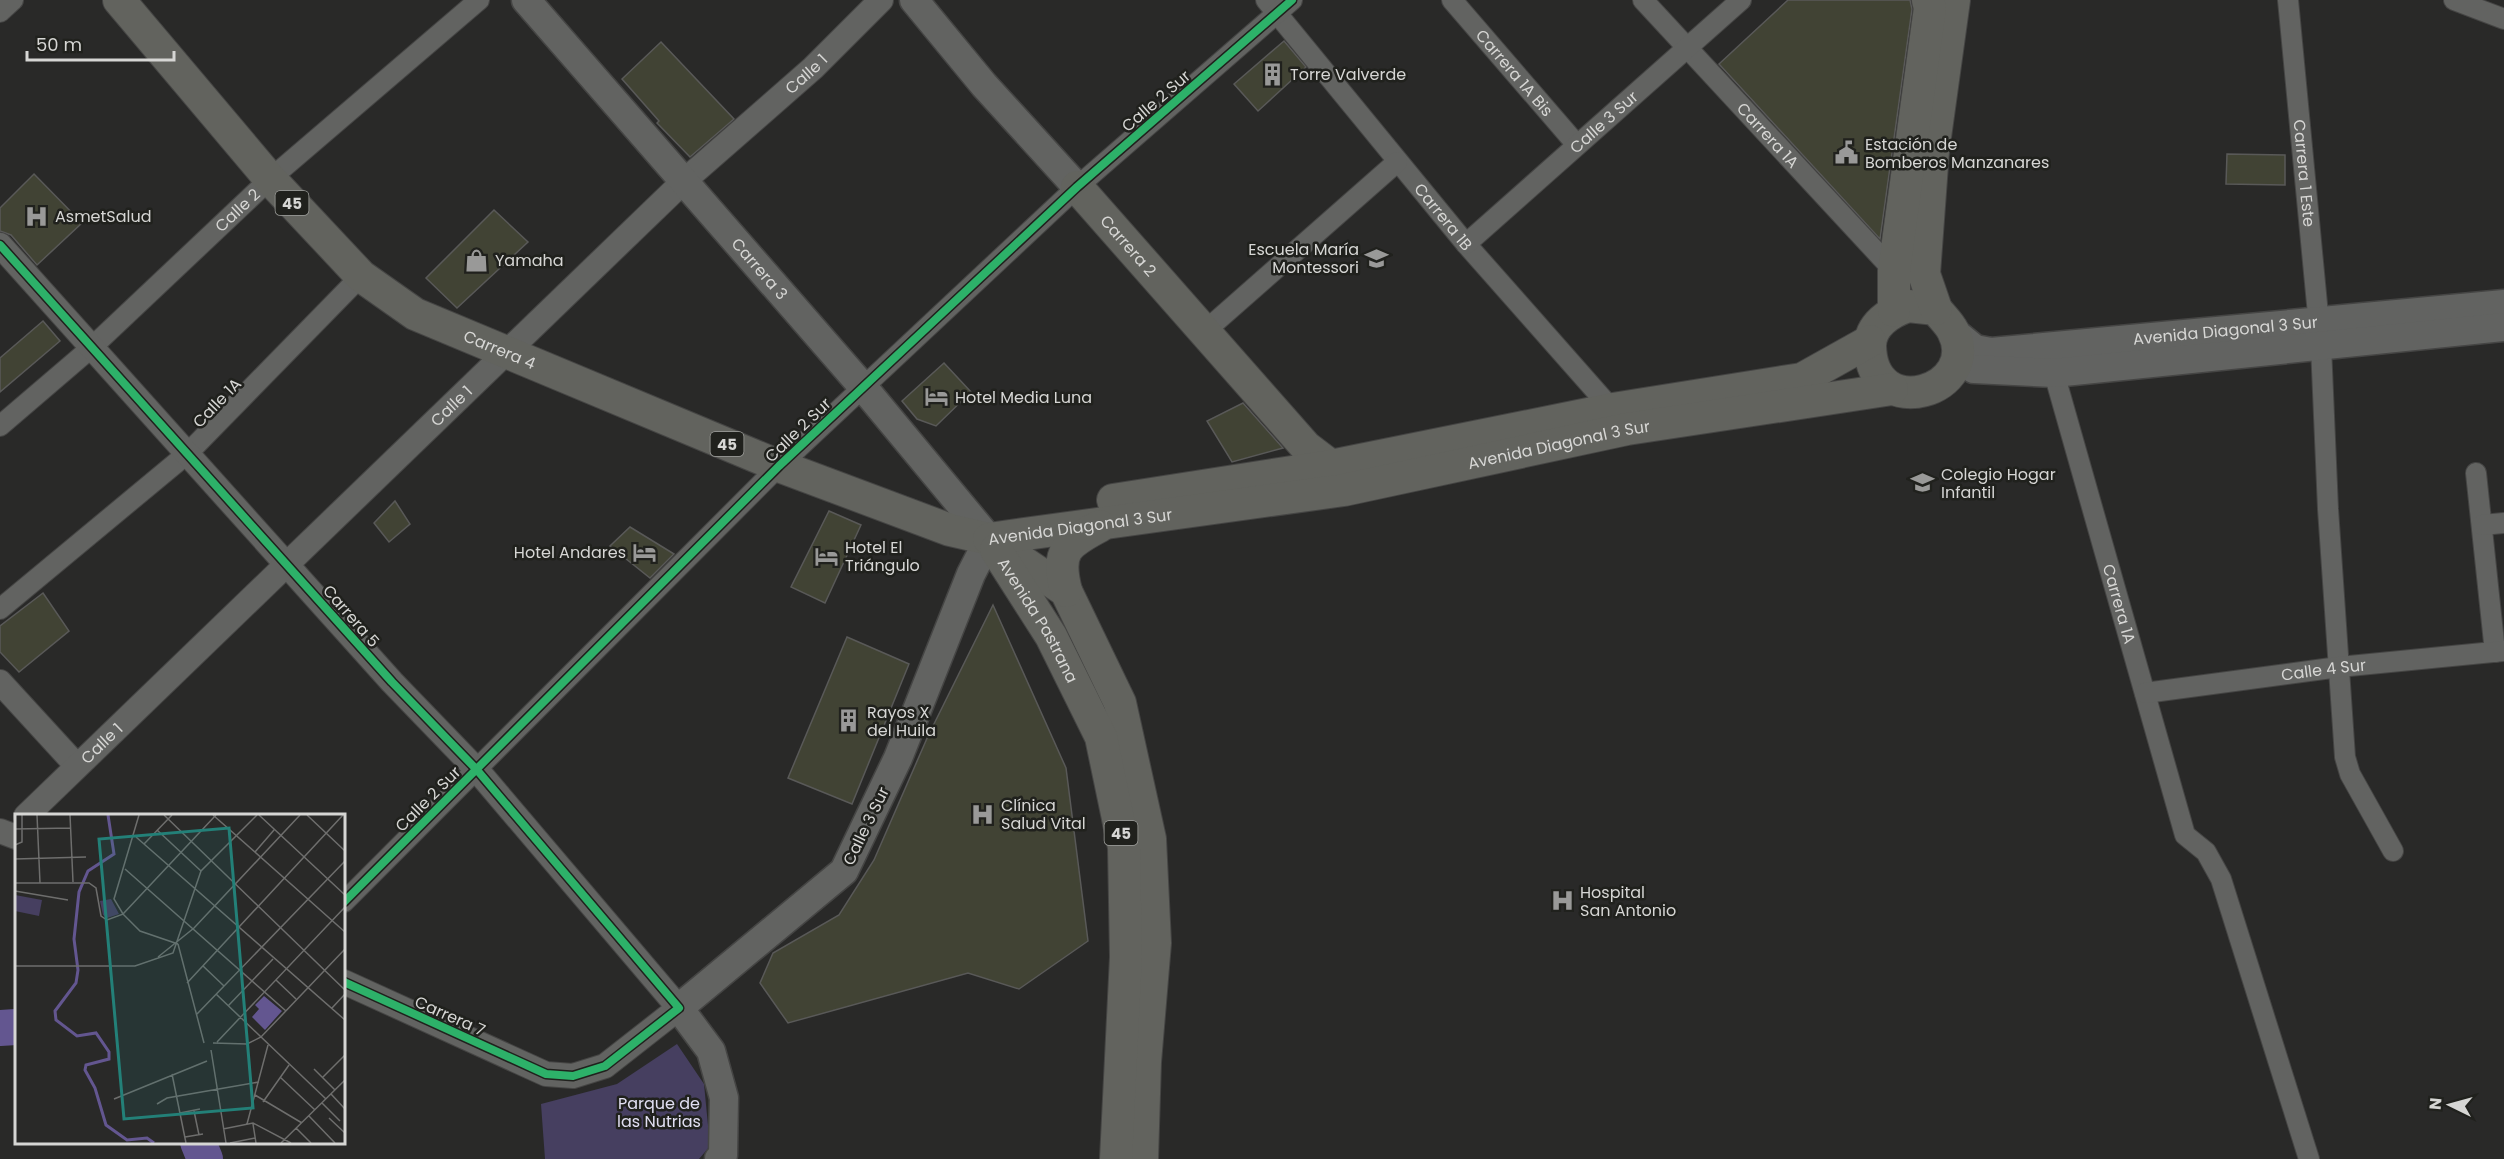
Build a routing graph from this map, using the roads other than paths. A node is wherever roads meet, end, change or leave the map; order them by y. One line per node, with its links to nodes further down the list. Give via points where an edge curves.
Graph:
1 (13, 0): 16 (street)
2 (119, 0): 21 (main road, Carrera 4 / 45)
3 (479, 0): 21 (street, Calle 2)
4 (526, 0): 22 (main road, Carrera 3)
5 (881, 0): 22 (street, Calle 1, via 813,68)
6 (914, 0): 23 (main road, Carrera 2)
7 (1292, 0): 15 (street, Calle 2 Sur)
8 (1452, 0): 19 (street, Carrera 1A Bis)
9 (1643, 0): 18 (street, Carrera 1A)
10 (1741, 0): 18 (street, Calle 3 Sur)
11 (1928, 0): 26 (main road)
12 (1954, 0): 30 (main road, via 1933,151 1924,274)
13 (2288, 0): 33 (street, Carrera 1 Este)
14 (2454, 0): 17 (street)
15 (1272, 7): 20 (street, Carrera 1B); 23 (street, Calle 2 Sur)
16 (0, 12)
17 (2504, 19)
18 (1686, 48): 19 (street, Calle 3 Sur); 26 (street, Carrera 1A)
19 (1577, 145): 24 (street, Calle 3 Sur)
20 (1397, 162): 24 (street, Carrera 1B); 32 (street)
21 (270, 179): 27 (main road, Carrera 4 / 45); 35 (street, Calle 2)
22 (684, 181): 36 (street, Calle 1); 39 (main road, Carrera 3)
23 (1077, 187): 32 (main road, Carrera 2); 39 (street, Calle 2 Sur)
24 (1466, 244): 41 (street, Carrera 1B)
25 (0, 245): 35 (street, Carrera 5)
26 (1894, 271): 29 (main road)
27 (361, 276): 36 (main road, Carrera 4 / 45, via 415,314); 43 (street, Calle 1A)
28 (2504, 304): 33 (main road, Avenida Diagonal 3 Sur)
29 (1894, 311): 30 (main road, via 1908,306); 34 (main road, via 1877,325)
30 (1945, 320): 33 (main road, Avenida Diagonal 3 Sur, via 1975,349 1991,352); 37 (main road, via 1957,349)
31 (2504, 327): 33 (main road, Avenida Diagonal 3 Sur)
32 (1204, 332): 46 (main road, Carrera 2)
33 (2319, 334): 38 (main road, Avenida Diagonal 3 Sur); 55 (street, Carrera 1 Este)
34 (1870, 341): 40 (main road, via 1871,360 1878,377); 41 (main road, Avenida Diagonal 3 Sur, via 1802,379)
35 (91, 348): 42 (street, Calle 2); 43 (street, Carrera 5)
36 (508, 351): 44 (main road, Carrera 4 / 45); 51 (street, Calle 1)
37 (1954, 368): 38 (main road, Avenida Diagonal 3 Sur); 40 (main road, via 1938,387 1916,394)
38 (2054, 373): 57 (street, Carrera 1A)
39 (862, 387): 44 (street, Calle 2 Sur); 50 (main road, Carrera 3)
40 (1892, 389): 41 (main road, Avenida Diagonal 3 Sur)
41 (1620, 419): 46 (main road, Avenida Diagonal 3 Sur)
42 (0, 426)
43 (188, 453): 51 (street, Carrera 5); 53 (street, Calle 1A)
44 (779, 466): 50 (main road, Carrera 4 / 45, via 950,530); 59 (street, Calle 2 Sur)
45 (2476, 473): 49 (street)
46 (1337, 478): 47 (main road, Avenida Diagonal 3 Sur); 50 (main road, Avenida Diagonal 3 Sur, via 1011,518 999,524)
47 (1108, 522): 50 (main road, Avenida Diagonal 3 Sur / 45); 52 (main road, via 1073,540 1063,552)
48 (2504, 523): 49 (street)
49 (2482, 525): 54 (street)
50 (989, 539): 52 (main road, Avenida Pastrana); 64 (main road, Calle 3 Sur, via 971,574 898,758 844,871); 67 (main road, Avenida Pastrana / 45, via 1051,636 1101,737 1124,848 1126,957)
51 (287, 564): 58 (street, Calle 1); 59 (street, Carrera 5)
52 (1066, 591): 68 (main road, Avenida Pastrana, via 1120,703 1150,839 1155,943)
53 (0, 609)
54 (2499, 652): 55 (street, Calle 4 Sur)
55 (2339, 667): 57 (street, Calle 4 Sur); 61 (street, Carrera 1 Este, via 2345,757 2350,774)
56 (0, 682): 58 (street)
57 (2145, 693): 69 (street, Carrera 1A, via 2185,835 2206,852 2221,879)
58 (77, 766): 60 (street, Calle 1)
59 (477, 770): 62 (street, Calle 2 Sur); 64 (street, Carrera 5)
60 (28, 814)
61 (2392, 851)
62 (345, 901)
63 (345, 982): 65 (street, Carrera 7)
64 (679, 1008): 65 (street, Calle 3 Sur, via 604,1066 573,1076); 66 (main road, via 711,1052 724,1098 723,1155)
65 (546, 1074)
66 (719, 1159)
67 (1116, 1159)
68 (1142, 1159)
69 (2309, 1159)

